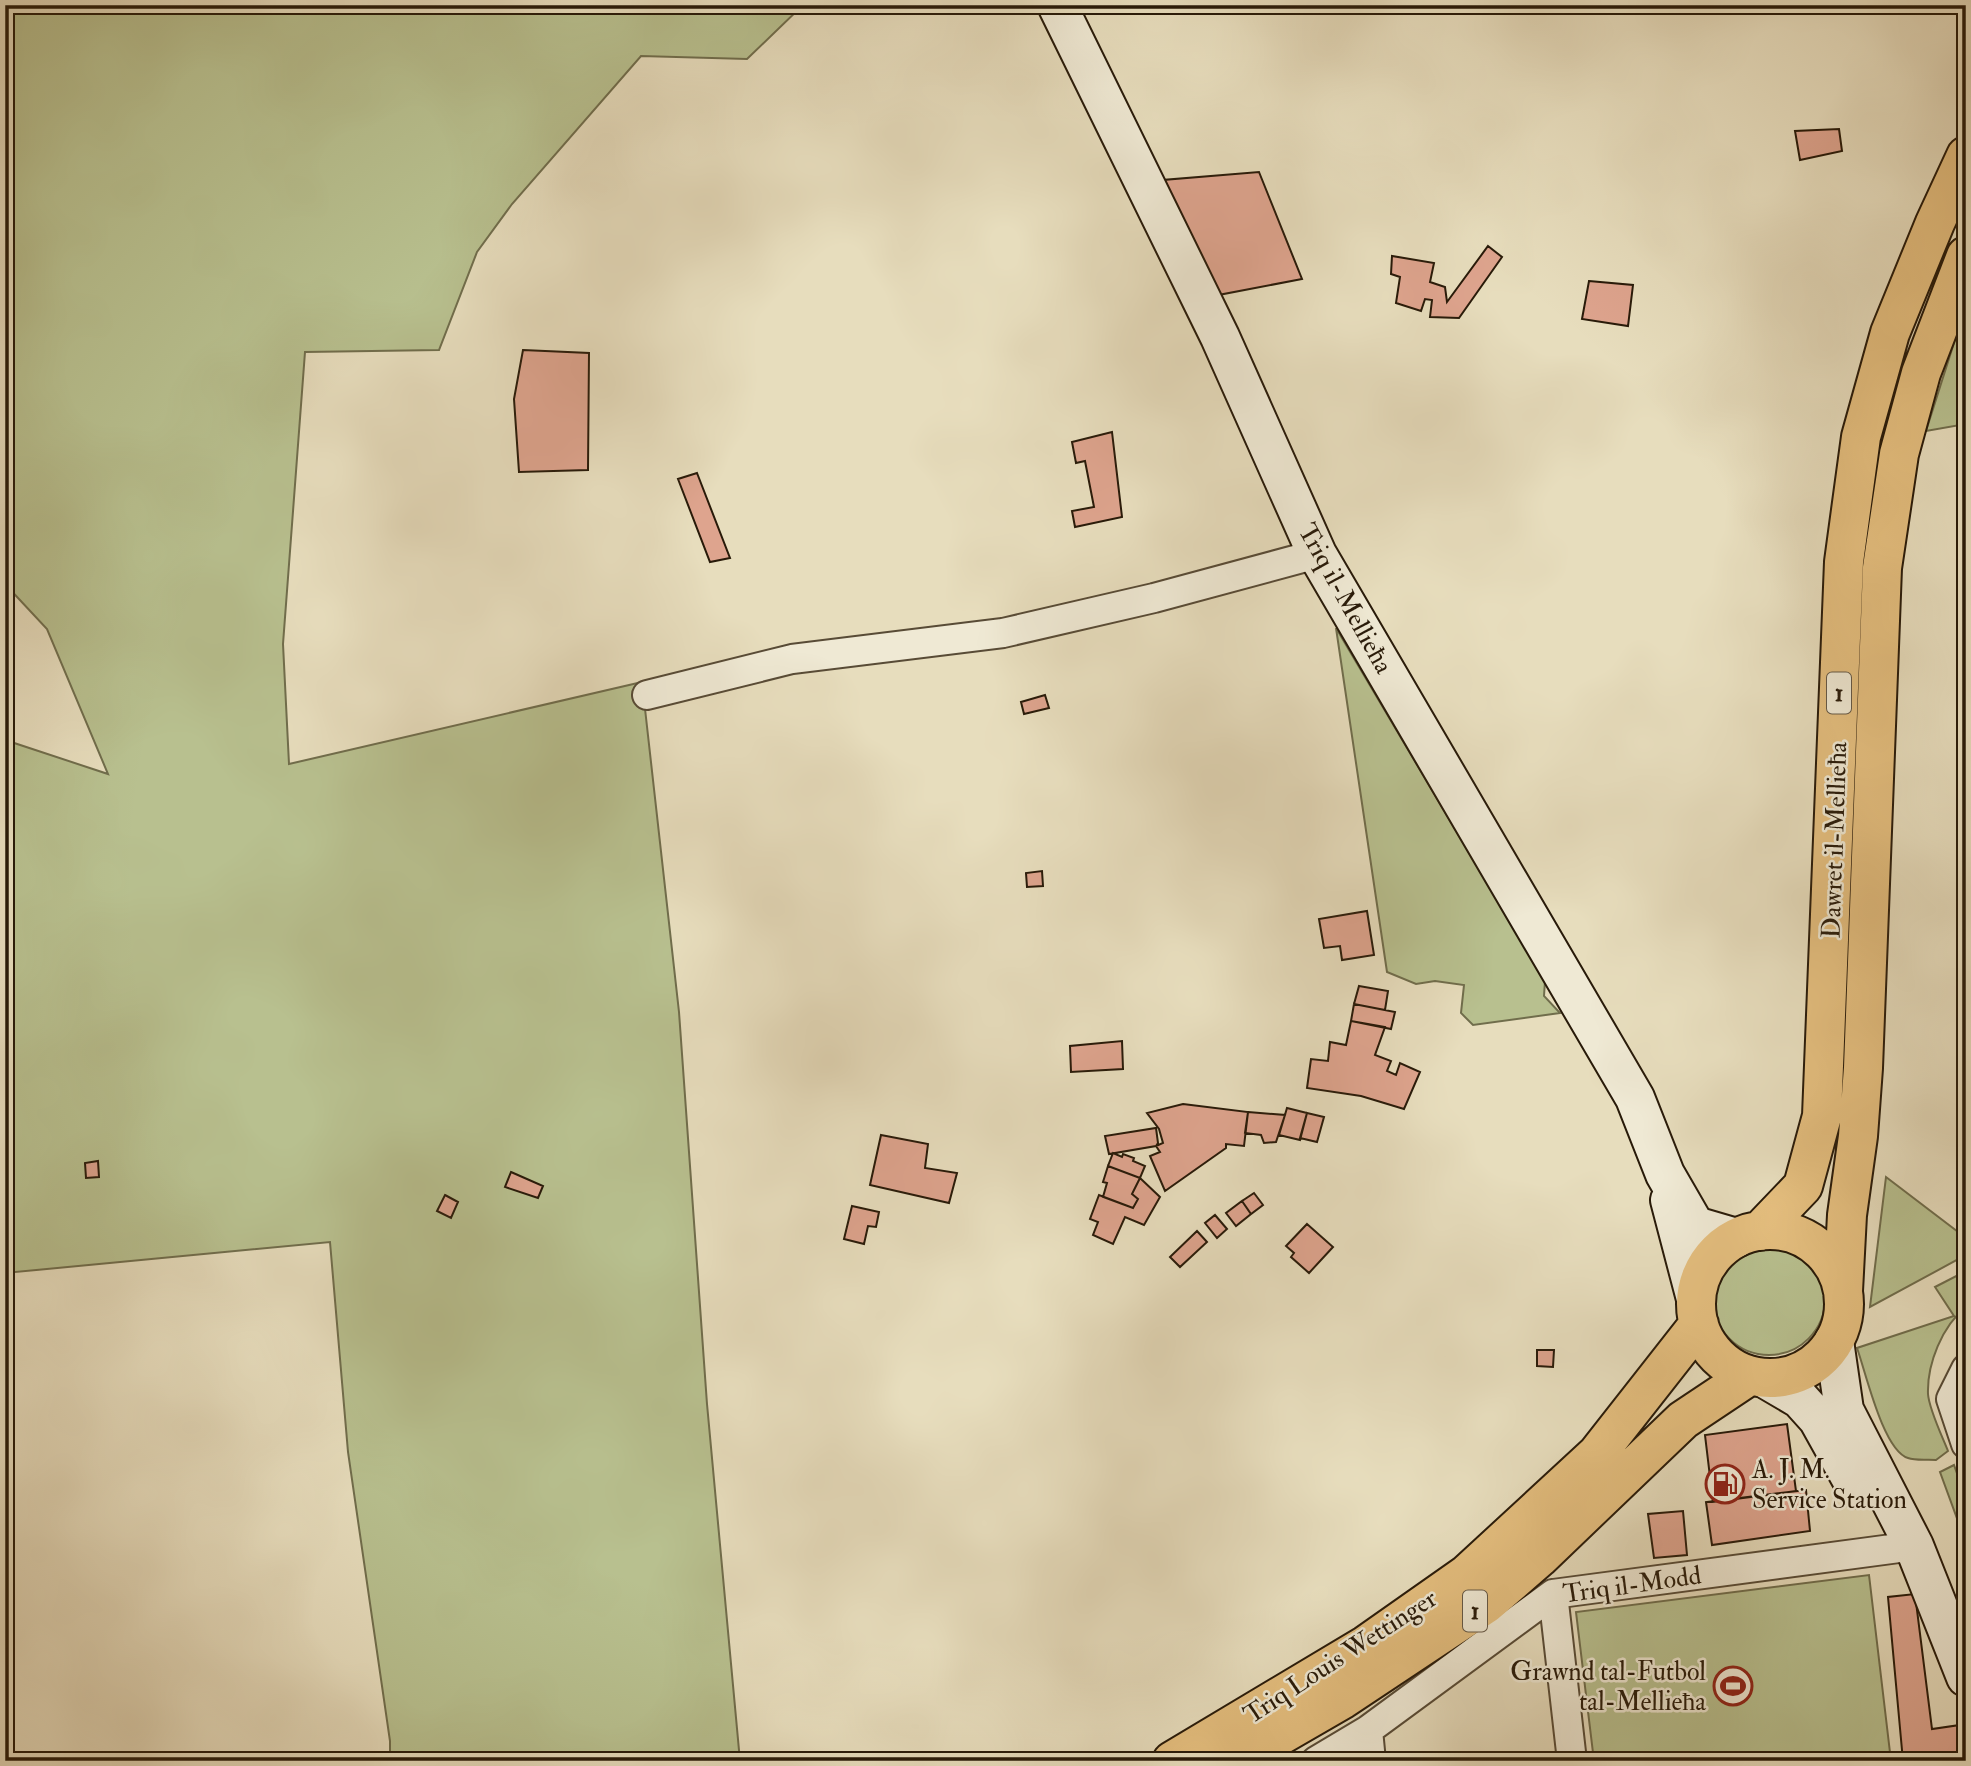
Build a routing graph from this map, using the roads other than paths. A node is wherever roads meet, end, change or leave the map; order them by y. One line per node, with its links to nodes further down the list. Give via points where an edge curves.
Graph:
1 (1057, 5): 4 (main road, Triq il-Mellieħa, via 1220,337)
2 (1966, 156): 7 (highway, Dawret il-Mellieħa / 1, via 1889,333 1861,437 1844,562 1822,1116 1803,1186)
3 (1966, 256): 8 (highway, Dawret il-Mellieħa / 1, via 1921,373 1899,454 1882,568 1863,1068)
4 (1317, 554): 5 (street, via 1003,633 792,659); 6 (main road, Triq il-Mellieħa, via 1635,1098)
5 (647, 695)
6 (1665, 1174): 7 (main road, Triq il-Mellieħa, via 1695,1226); 9 (main road, Triq il-Mellieħa)
7 (1748, 1234): 8 (highway, via 1791,1232 1815,1244 1832,1264); 9 (highway, via 1719,1250 1702,1274)
8 (1843, 1291): 10 (highway, via 1841,1327)
9 (1697, 1312): 12 (highway, via 1710,1349 1724,1363); 18 (highway, Triq Louis Wettinger / 1, via 1597,1454 1466,1574 1366,1645)
10 (1834, 1340): 12 (highway, via 1814,1364 1791,1376); 14 (main road, via 1844,1410)
11 (1966, 1369): 13 (street, via 1951,1399)
12 (1757, 1377): 14 (main road, via 1800,1399 1818,1419 1872,1516); 19 (highway, Triq Louis Wettinger / 1, via 1683,1420 1486,1604 1343,1699)
13 (1966, 1444)
14 (1914, 1546): 15 (street, Triq il-Modd); 16 (main road)
15 (1553, 1594): 17 (street, Triq il-Modd); 22 (street)
16 (1966, 1677)
17 (1368, 1730): 20 (street, Triq il-Modd); 21 (street)
18 (1172, 1761)
19 (1236, 1761)
20 (1316, 1761)
21 (1371, 1761)
22 (1572, 1761)

